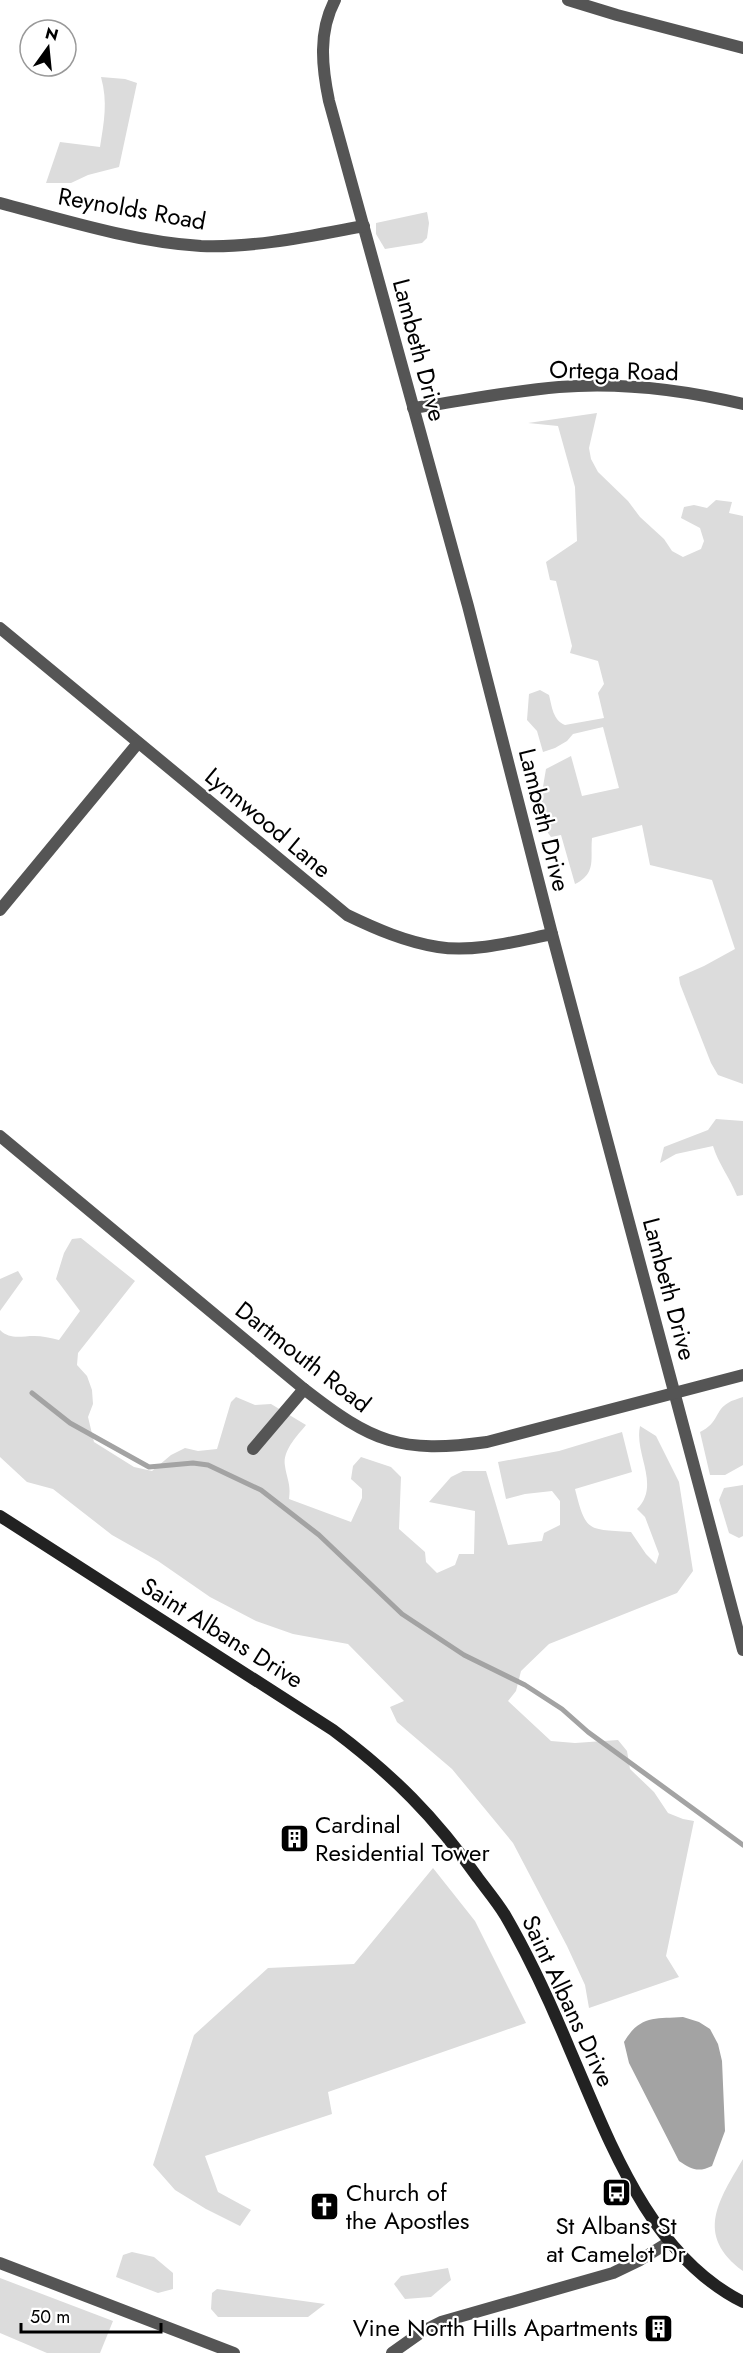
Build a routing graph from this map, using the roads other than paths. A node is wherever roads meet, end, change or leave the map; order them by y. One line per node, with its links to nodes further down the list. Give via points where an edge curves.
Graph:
1 (335, 0): 5 (street, Lambeth Drive, via 327,15 323,68)
2 (568, 0): 3 (street)
3 (743, 48)
4 (0, 203): 5 (street, Reynolds Road, via 114,232 202,246 274,242)
5 (364, 226): 7 (street, Lambeth Drive)
6 (743, 404): 7 (street, Ortega Road, via 669,390 600,386 560,387)
7 (413, 408): 11 (street, Lambeth Drive)
8 (0, 628): 9 (street, Lynnwood Lane)
9 (138, 743): 10 (street); 11 (street, Lynnwood Lane, via 338,908 377,930 440,947 489,946)
10 (0, 910)
11 (552, 934): 15 (street, Lambeth Drive)
12 (0, 1136): 14 (street, Dartmouth Road)
13 (743, 1375): 15 (street, Dartmouth Road)
14 (304, 1389): 15 (street, Dartmouth Road, via 354,1426 377,1437 404,1445 434,1447 487,1442); 16 (street)
15 (675, 1392): 18 (street, Lambeth Drive)
16 (253, 1449)
17 (0, 1516): 19 (street, Saint Albans Drive, via 333,1730 422,1806 455,1844 504,1914 545,1991 607,2137 648,2214)
18 (743, 1650)
19 (669, 2242): 21 (street, Saint Albans Drive, via 706,2278); 23 (street, via 613,2273 441,2322)
20 (0, 2263): 22 (street)
21 (743, 2302)
22 (234, 2353)
23 (392, 2353)

